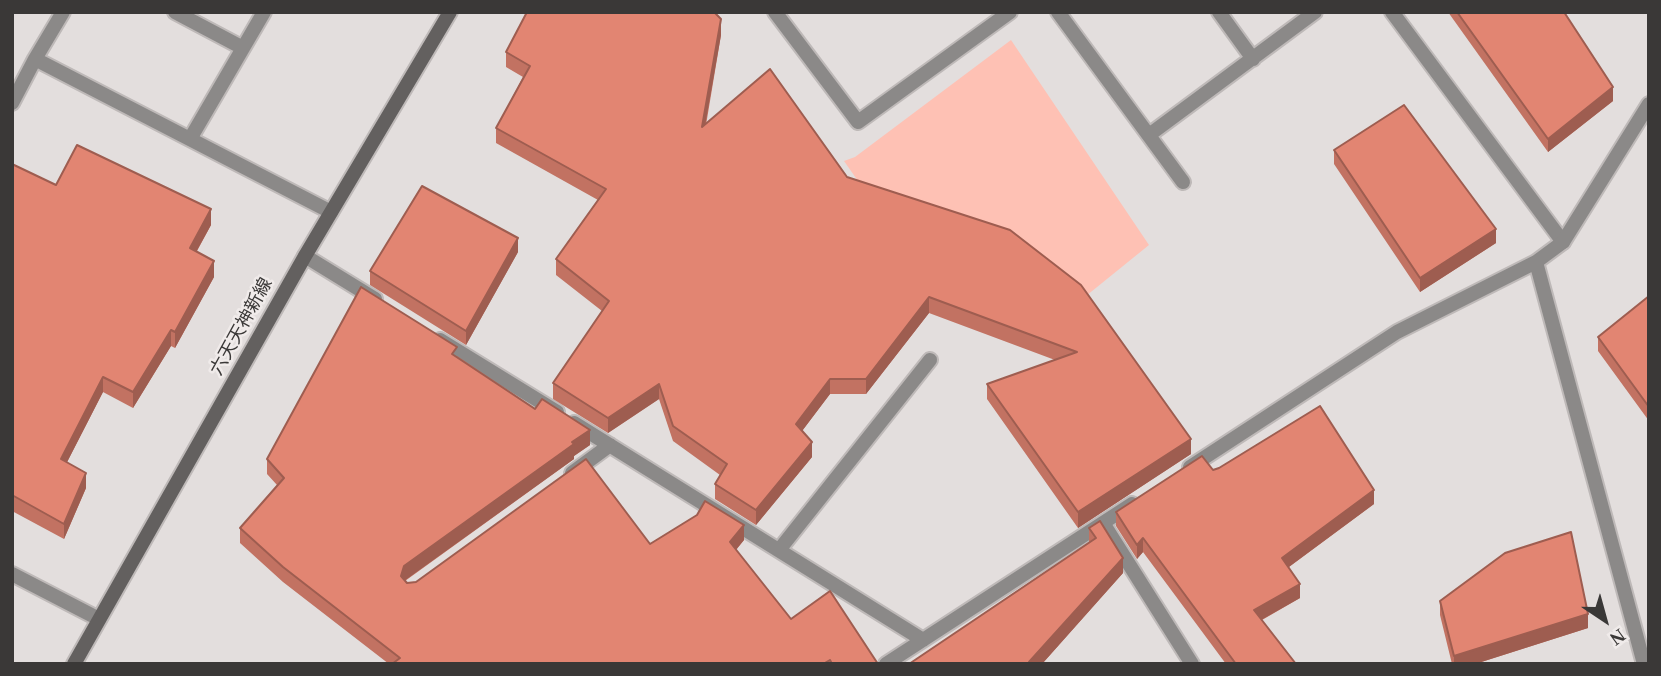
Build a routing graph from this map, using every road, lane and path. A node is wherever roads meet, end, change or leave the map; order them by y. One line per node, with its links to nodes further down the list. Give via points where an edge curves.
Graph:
1 (62, 12): 12 (street)
2 (175, 12): 11 (street)
3 (264, 12): 11 (street)
4 (450, 12): 19 (main road, 六天天神新線)
5 (775, 12): 6 (street, via 858,122)
6 (1010, 12)
7 (1058, 12): 16 (street)
8 (1219, 12): 13 (street)
9 (1315, 12): 13 (street)
10 (1392, 12): 20 (street)
11 (243, 48): 17 (street)
12 (35, 59): 14 (street); 17 (street)
13 (1252, 59): 16 (street)
14 (12, 103)
15 (1649, 104): 20 (street)
16 (1149, 135): 18 (street)
17 (190, 139): 19 (street)
18 (1183, 182)
19 (331, 212): 21 (main road, 六天天神新線)
20 (1563, 242): 22 (street)
21 (305, 256): 23 (street); 33 (main road, 六天天神新線)
22 (1536, 262): 27 (street, via 1397,332); 38 (street)
23 (387, 307)
24 (422, 329): 26 (street)
25 (930, 360): 31 (street)
26 (610, 445): 28 (street); 31 (street)
27 (1183, 471)
28 (555, 485)
29 (1149, 493): 30 (street)
30 (1104, 523): 34 (street); 37 (street)
31 (779, 550): 34 (street)
32 (12, 574): 33 (street)
33 (99, 619): 35 (main road, 六天天神新線)
34 (923, 640): 36 (street)
35 (74, 664)
36 (886, 664)
37 (1192, 664)
38 (1644, 664)

